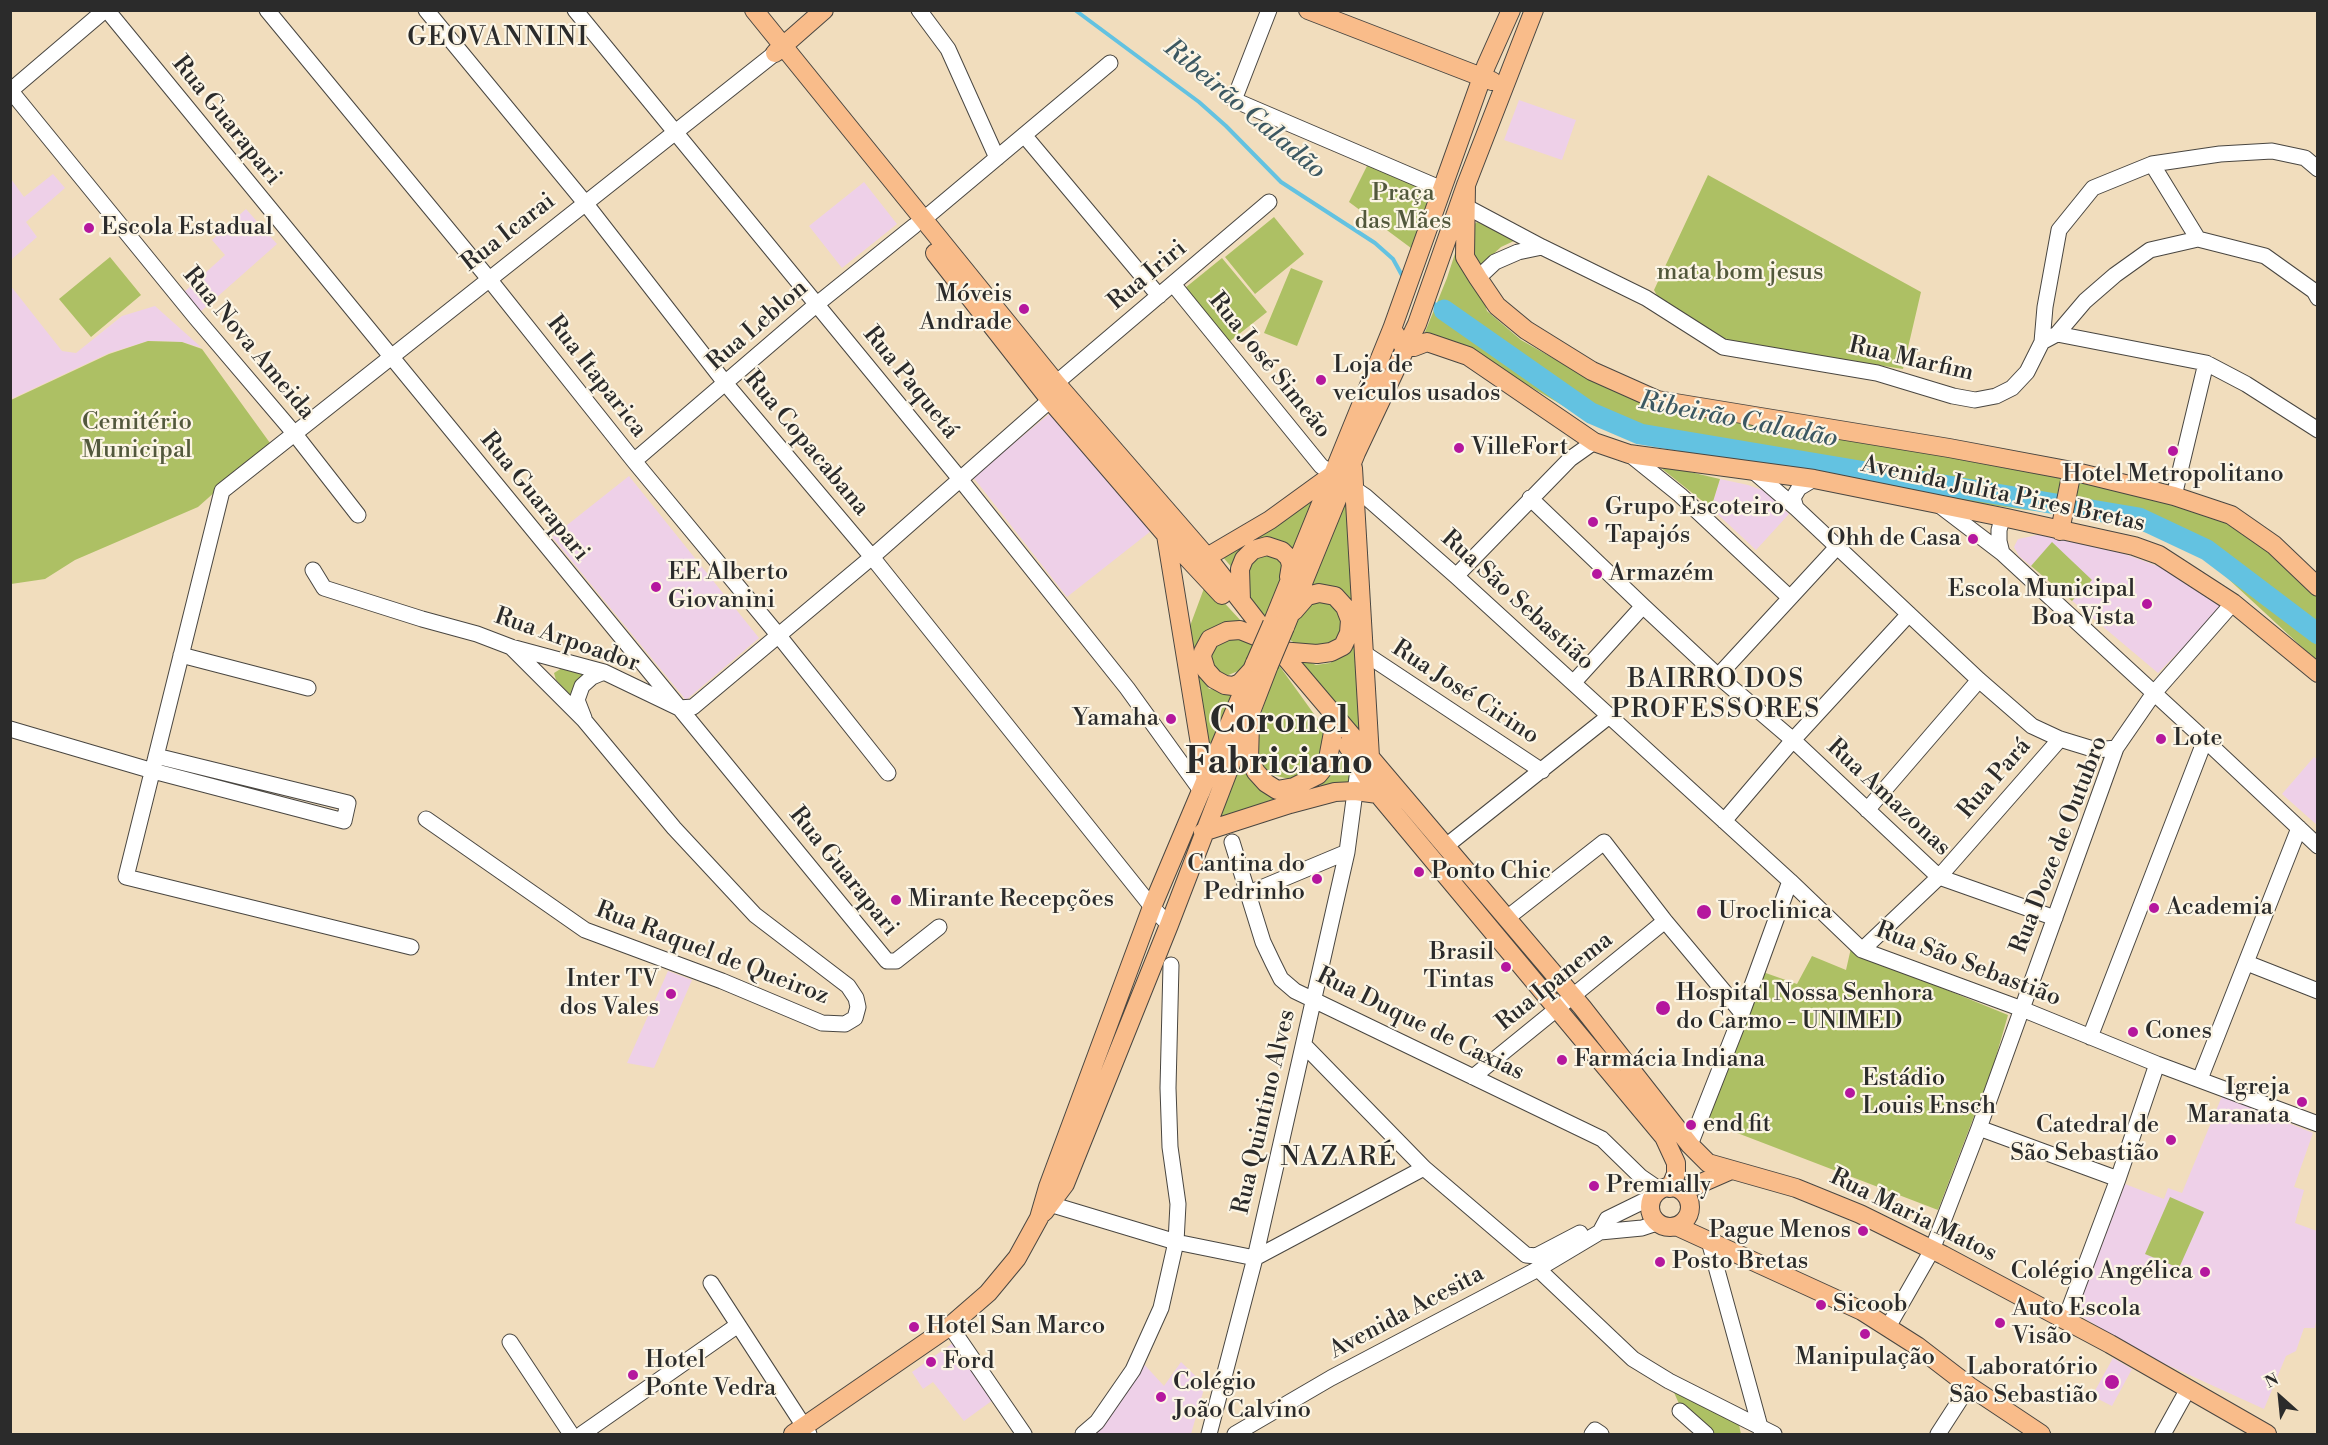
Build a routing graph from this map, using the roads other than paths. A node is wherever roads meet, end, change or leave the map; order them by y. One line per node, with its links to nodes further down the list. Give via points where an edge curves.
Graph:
1 (106, 10): 17 (street); 40 (street, Rua Guarapari)
2 (267, 10): 31 (street, Rua Itaparica)
3 (426, 10): 25 (street, Rua Copacabana)
4 (575, 10): 18 (street, Rua Paquetá)
5 (740, 10): 13 (main road)
6 (754, 10): 13 (main road)
7 (824, 10): 13 (main road, Rua Icarai)
8 (919, 10): 20 (street, via 948,49)
9 (1269, 10): 23 (street, via 1234,100)
10 (1308, 10): 15 (main road)
11 (1512, 10): 15 (main road)
12 (1534, 10): 16 (main road)
13 (778, 50): 18 (street, Rua Icarai); 27 (main road)
14 (1110, 63): 19 (street, Rua Leblon)
15 (1483, 77): 16 (main road); 23 (main road)
16 (1505, 86): 26 (main road, via 1466,185)
17 (11, 91): 45 (street, Rua Nova Ameida)
18 (674, 132): 25 (street, Rua Icarai); 35 (street, Rua Paquetá)
19 (1024, 135): 20 (street, Rua Leblon); 33 (street)
20 (997, 158): 27 (street, Rua Leblon)
21 (2152, 165): 22 (street, Rua Marfim, via 2220,154 2272,151 2305,158); 28 (street); 38 (street, Rua Marfim, via 2093,188 2060,230)
22 (2318, 169)
23 (1442, 189): 36 (main road)
24 (1269, 202): 32 (street, Rua Iriri)
25 (586, 204): 31 (street, Rua Icarai); 42 (street, Rua Copacabana)
26 (1460, 212): 29 (street, Rua Marfim); 30 (main road, Avenida Julita Pires Bretas, via 1465,257); 39 (main road)
27 (919, 223): 35 (street, Rua Leblon); 43 (main road)
28 (2198, 239): 34 (street, via 2265,256 2314,291); 37 (street, via 2150,250 2085,301)
29 (1542, 247): 30 (street, via 1495,262); 38 (street, Rua Marfim, via 1646,298 1724,346 1877,373 1953,396 1975,400 2012,388 2027,372)
30 (1478, 278): 50 (main road, Avenida Julita Pires Bretas, via 1497,306 1527,330 1592,371 1657,400)
31 (489, 279): 40 (street, Rua Icarai); 48 (street, Rua Itaparica)
32 (1173, 284): 33 (street, Rua Iriri); 53 (street, Rua José Simeão, via 1322,466)
33 (1159, 296): 43 (street, Rua Iriri)
34 (2318, 298)
35 (816, 304): 42 (street, Rua Leblon); 51 (street, Rua Paquetá)
36 (1396, 321): 39 (main road, via 1402,344); 53 (main road)
37 (2057, 334): 38 (street); 41 (street)
38 (2042, 342)
39 (1411, 346): 46 (main road, Avenida Julita Pires Bretas, via 1427,342 1468,356); 53 (main road)
40 (390, 357): 45 (street, Rua Icarai); 88 (street, Rua Guarapari)
41 (2206, 363): 44 (street); 54 (street)
42 (726, 384): 48 (street, Rua Leblon); 64 (street, Rua Copacabana)
43 (1056, 391): 51 (street); 61 (main road); 65 (main road)
44 (2318, 430)
45 (294, 433): 58 (street, Rua Nova Ameida); 79 (street, Rua Icarai, via 222,491)
46 (1594, 442): 47 (main road, Avenida Julita Pires Bretas); 55 (street, via 1570,459)
47 (1629, 454): 49 (main road, Avenida Julita Pires Bretas); 70 (street, via 1680,495)
48 (634, 461): 76 (street, Rua Itaparica)
49 (1752, 470): 52 (main road, Avenida Julita Pires Bretas); 57 (street)
50 (2072, 471): 54 (main road, Avenida Julita Pires Bretas); 60 (main road)
51 (960, 479): 64 (street); 102 (street, Rua Paquetá)
52 (1814, 479): 56 (main road, Avenida Julita Pires Bretas); 57 (street, via 1799,488 1793,498)
53 (1344, 481): 65 (main road); 67 (street, Rua São Sebastião); 68 (main road); 75 (main road); 78 (main road)
54 (2174, 496): 69 (main road, Avenida Julita Pires Bretas, via 2231,515 2274,545)
55 (1530, 498): 67 (street); 73 (street, Rua Amazonas)
56 (1938, 504): 59 (main road, Avenida Julita Pires Bretas); 63 (street)
57 (1796, 508): 62 (street)
58 (358, 515)
59 (2007, 518): 60 (main road, Avenida Julita Pires Bretas); 63 (street, via 1999,530)
60 (2062, 523): 72 (main road, Avenida Julita Pires Bretas, via 2159,555)
61 (1166, 535): 75 (main road); 102 (main road)
62 (1838, 547): 70 (street); 74 (street)
63 (2002, 554): 87 (street)
64 (872, 557): 76 (street); 117 (street, Rua Copacabana)
65 (1206, 557): 71 (main road)
66 (313, 570): 77 (street, Rua Arpoador, via 324,588)
67 (1456, 576): 85 (street, Rua São Sebastião)
68 (1287, 583): 71 (main road, via 1291,565 1282,551 1261,547 1253,550 1241,564); 75 (main road)
69 (2318, 587)
70 (1790, 597): 83 (street)
71 (1241, 601): 80 (main road)
72 (2233, 603): 82 (main road, Avenida Julita Pires Bretas); 87 (street, Rua Doze de Outubro)
73 (1643, 606): 83 (street, Rua Amazonas); 85 (street)
74 (1909, 614): 84 (street); 95 (street)
75 (1277, 626): 80 (main road, bridge); 80 (main road, via 1227,631 1210,639 1202,657 1214,679 1233,686); 80 (main road, via 1307,596 1319,593 1335,596 1350,620 1343,646 1331,652); 92 (main road)
76 (779, 636): 88 (street, via 693,707); 101 (street, Rua Itaparica)
77 (510, 647): 81 (street, Rua Arpoador); 91 (street, Rua Raquel de Queiroz)
78 (1364, 653): 98 (main road); 100 (street, Rua José Cirino)
79 (181, 655): 86 (street); 99 (street)
80 (1264, 662): 89 (main road); 98 (main road); 102 (main road)
81 (604, 672): 88 (street, Rua Arpoador); 91 (street, via 582,686 577,700)
82 (2318, 673)
83 (1718, 676): 95 (street, Rua Amazonas)
84 (1979, 680): 94 (street, via 2032,726); 105 (street)
85 (1574, 682): 90 (street, Rua São Sebastião)
86 (308, 688)
87 (2154, 693): 96 (street); 97 (street, Rua Doze de Outubro)
88 (679, 708): 122 (street, Rua Guarapari, via 887,961 896,961)
89 (1250, 711): 92 (main road, via 1249,759 1266,783 1277,789 1294,787 1318,775 1327,764); 109 (main road)
90 (1608, 717): 100 (street); 107 (street, Rua São Sebastião)
91 (584, 720): 106 (street, Rua Raquel de Queiroz, via 674,828 755,915 848,986 858,1007 855,1018 844,1024 822,1023 585,930)
92 (1334, 727): 98 (main road)
93 (10, 729): 99 (street)
94 (2060, 738): 97 (street, via 2096,750); 114 (street, Rua Pará)
95 (1793, 740): 105 (street, Rua Amazonas); 107 (street)
96 (2205, 740): 108 (street); 133 (street)
97 (2116, 748): 119 (street, Rua Doze de Outubro)
98 (1364, 759): 103 (street, Rua Quintino Alves); 104 (main road); 111 (main road, Rua Maria Matos)
99 (154, 764): 99 (street, via 344,821 348,803); 123 (street, via 126,877)
100 (1542, 771): 111 (street)
101 (888, 772)
102 (1204, 787): 117 (main road)
103 (1355, 790): 104 (main road); 109 (main road, via 1290,804); 113 (street, Rua Quintino Alves)
104 (1378, 794): 130 (main road)
105 (1868, 810): 114 (street, Rua Amazonas)
106 (426, 819)
107 (1724, 821): 115 (street, Rua São Sebastião)
108 (2299, 828): 112 (street); 125 (street)
109 (1203, 832): 121 (main road)
110 (1232, 842): 116 (street, Rua Duque de Caxias)
111 (1446, 846): 118 (main road, Rua Maria Matos)
112 (2318, 846)
113 (1347, 852): 116 (street); 129 (street, Rua Quintino Alves)
114 (1939, 877): 119 (street, Rua Amazonas); 124 (street, Rua Pará)
115 (1790, 881): 124 (street, Rua São Sebastião); 132 (street)
116 (1249, 893): 129 (street, Rua Duque de Caxias, via 1263,942 1281,979)
117 (1152, 908): 121 (street, Rua Copacabana); 145 (main road)
118 (1507, 918): 120 (street, via 1604,842); 128 (main road, Rua Maria Matos)
119 (2055, 918): 131 (street, Rua Doze de Outubro)
120 (1665, 921): 128 (street, Rua Ipanema); 132 (street)
121 (1169, 925): 145 (main road, via 1065,1184)
122 (939, 927)
123 (411, 947)
124 (1862, 950): 131 (street, Rua São Sebastião)
125 (2247, 963): 127 (street); 137 (street)
126 (1171, 965): 150 (street, via 1168,1088 1170,1147 1178,1204)
127 (2318, 991)
128 (1572, 996): 130 (street, Rua Ipanema); 140 (main road, Rua Maria Matos)
129 (1313, 1002): 134 (street, Rua Quintino Alves); 136 (street, Rua Duque de Caxias)
130 (1558, 1008): 136 (street, Rua Ipanema); 144 (main road, via 1664,1137 1676,1163 1676,1174)
131 (2022, 1009): 133 (street, Rua São Sebastião); 139 (street, Rua Doze de Outubro)
132 (1742, 1013): 140 (street)
133 (2090, 1036): 135 (street, Rua São Sebastião)
134 (1304, 1045): 141 (street); 152 (street, Rua Quintino Alves)
135 (2157, 1064): 137 (street, Rua São Sebastião); 143 (street)
136 (1473, 1077): 144 (street, Rua Duque de Caxias, via 1602,1139 1641,1177)
137 (2200, 1079): 138 (street, Rua São Sebastião)
138 (2318, 1124)
139 (1979, 1128): 143 (street); 151 (street, Rua Doze de Outubro)
140 (1690, 1145): 142 (main road, Rua Maria Matos, via 1708,1163); 144 (main road)
141 (1424, 1168): 147 (street, via 1526,1255 1536,1257); 152 (street)
142 (1731, 1170): 144 (main road); 151 (main road, Rua Maria Matos, via 1796,1188)
143 (2118, 1179): 155 (street)
144 (1667, 1191): 146 (main road, via 1650,1211); 147 (street, Avenida Acesita); 148 (main road, via 1690,1202 1687,1220)
145 (1044, 1208): 150 (street); 157 (main road, via 1004,1276)
146 (1657, 1223): 147 (street, Avenida Acesita, via 1642,1228); 148 (main road)
147 (1604, 1225): 153 (street, Avenida Acesita)
148 (1676, 1226): 149 (main road)
149 (1709, 1240): 158 (main road, via 1862,1311); 164 (street)
150 (1176, 1242): 152 (street); 168 (street, via 1161,1308 1133,1370)
151 (1932, 1250): 155 (main road, Rua Maria Matos); 158 (street, Rua Doze de Outubro)
152 (1255, 1258): 169 (street, Rua Quintino Alves)
153 (1538, 1269): 164 (street, via 1633,1359); 170 (street, Avenida Acesita, via 1331,1378)
154 (711, 1283): 156 (street)
155 (2065, 1320): 161 (main road, Rua Maria Matos)
156 (738, 1325): 163 (street); 166 (street)
157 (950, 1326): 163 (main road); 167 (street)
158 (1888, 1327): 160 (main road)
159 (510, 1342): 165 (street)
160 (1970, 1386): 172 (street); 173 (main road)
161 (2188, 1389): 174 (street); 175 (main road, Rua Maria Matos)
162 (1680, 1411): 171 (street)
163 (802, 1432)
164 (1766, 1433)
165 (571, 1434)
166 (582, 1434)
167 (1024, 1434)
168 (1083, 1434)
169 (1209, 1434)
170 (1235, 1434)
171 (1706, 1434)
172 (1938, 1434)
173 (2041, 1434)
174 (2163, 1434)
175 (2267, 1434)

